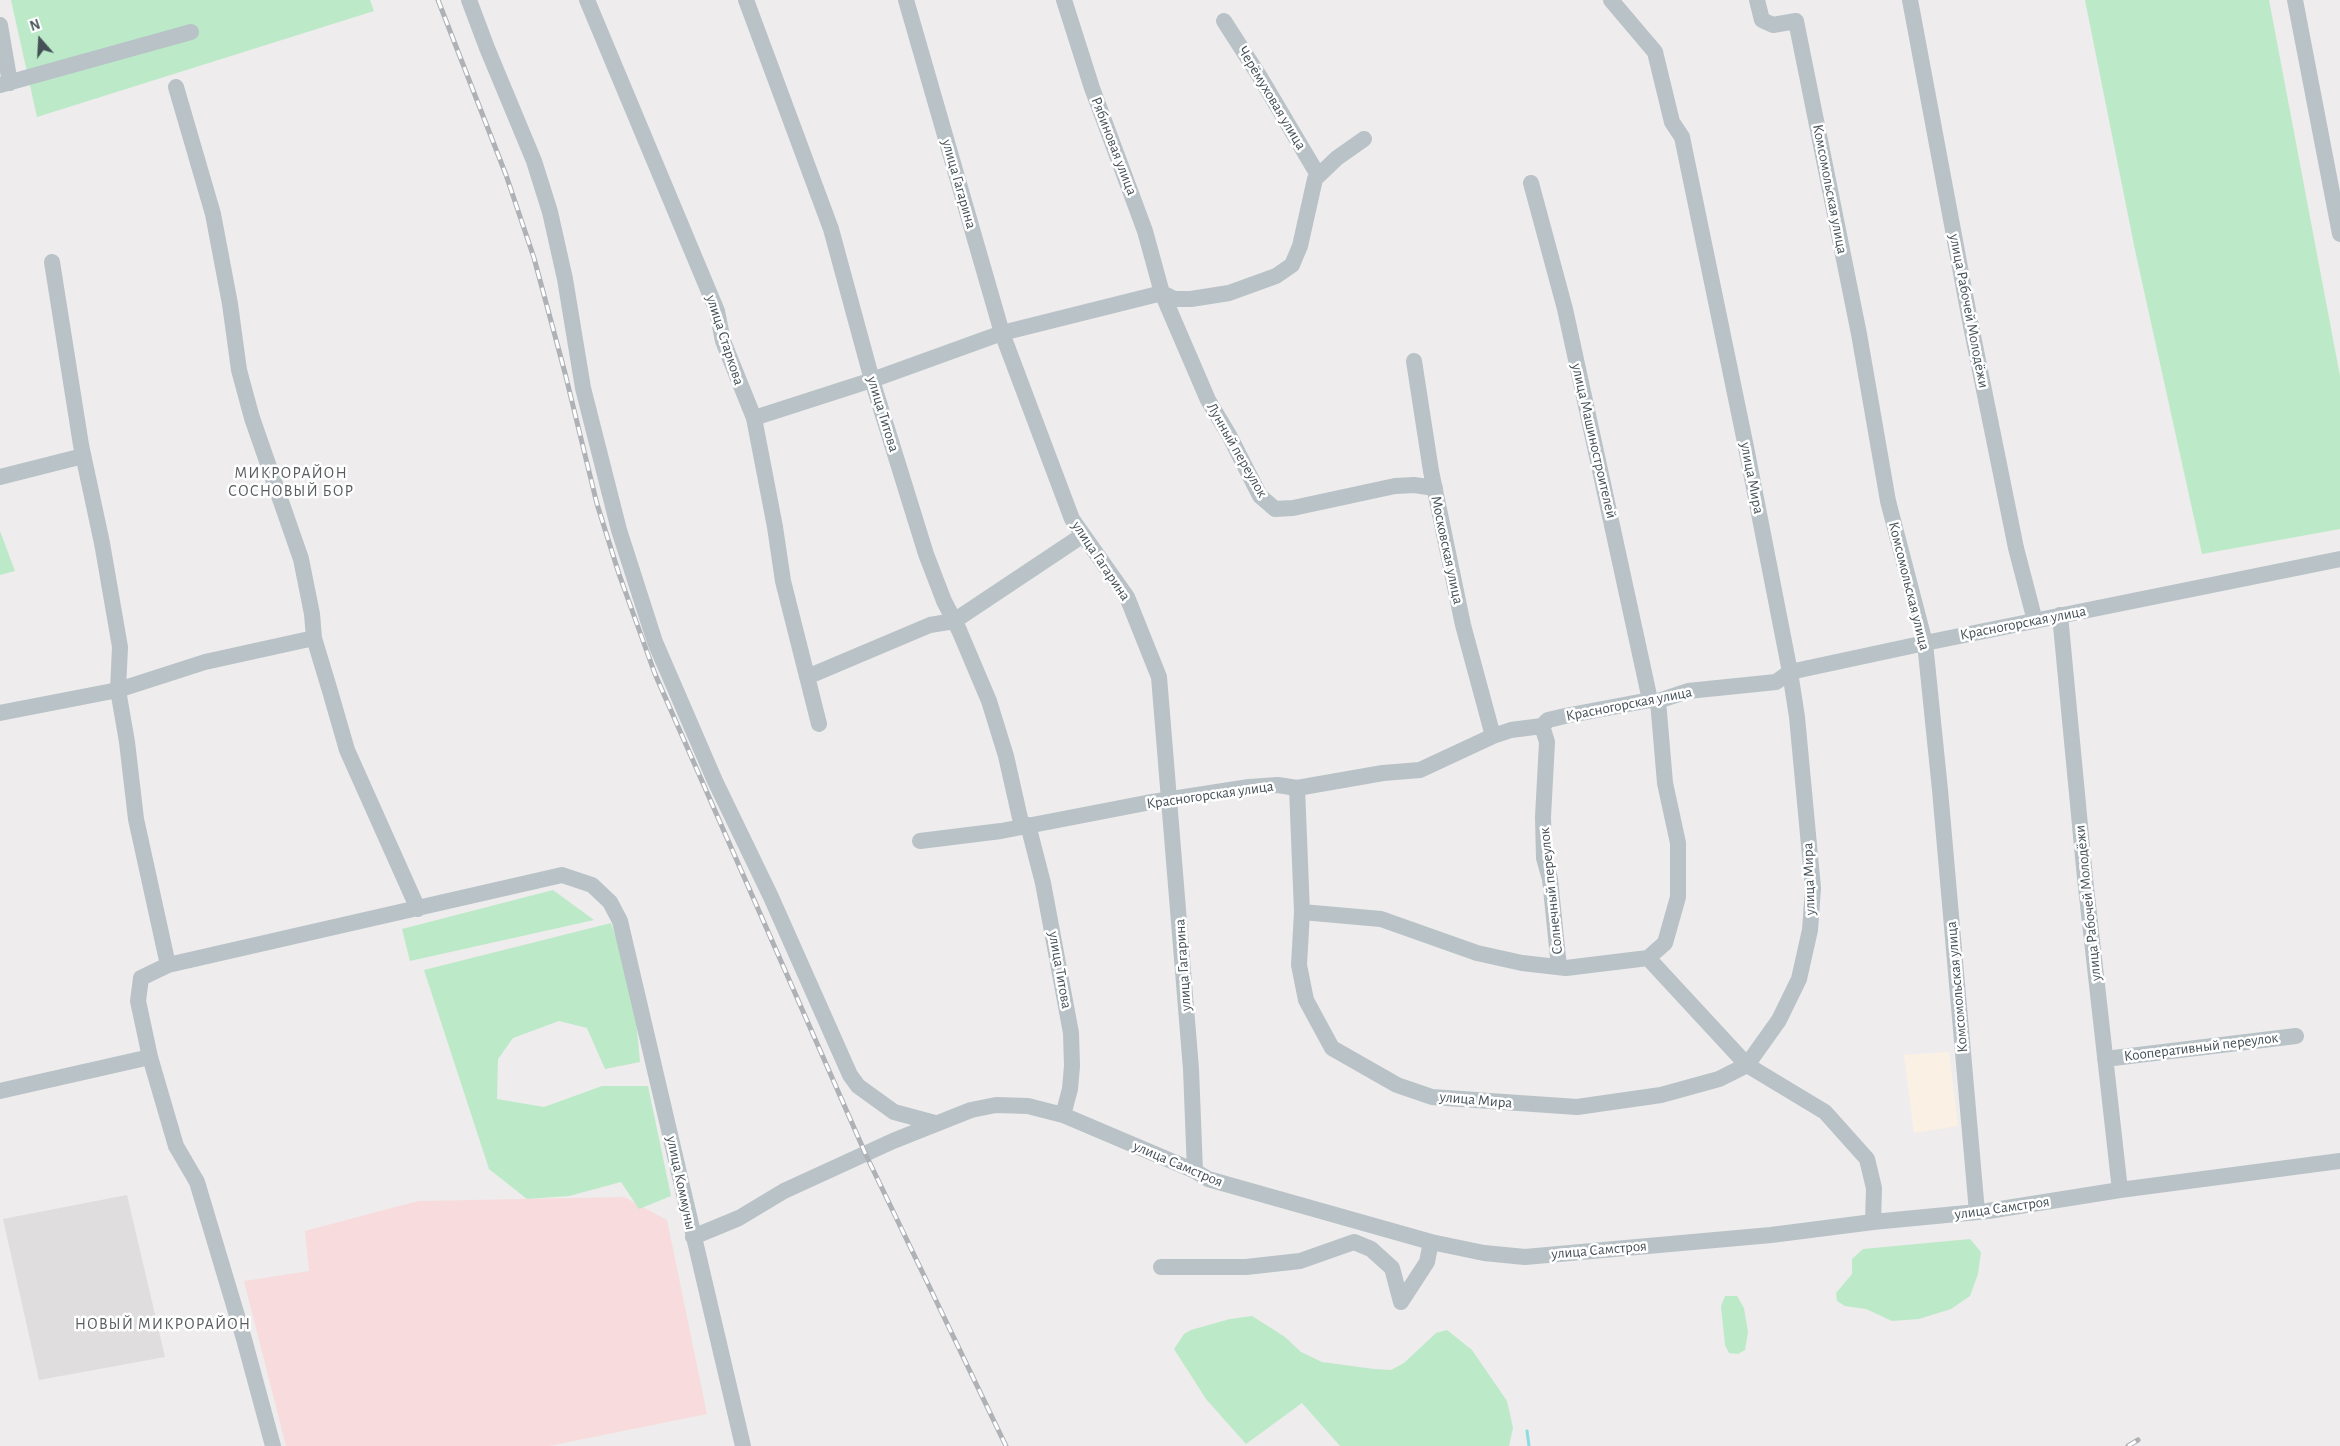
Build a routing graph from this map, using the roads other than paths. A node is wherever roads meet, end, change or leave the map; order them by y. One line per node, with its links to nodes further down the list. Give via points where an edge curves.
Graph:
1 (469, 0): 58 (street, via 534,161 550,212 566,279 583,388 619,530 655,642 850,1075 858,1086 894,1112)
2 (587, 0): 24 (street, улица Старкова, via 717,311 723,342)
3 (746, 0): 23 (street, улица Титова, via 831,229)
4 (906, 0): 21 (street, улица Гагарина)
5 (1064, 0): 20 (street, Рябиновая улица, via 1092,88 1146,231)
6 (1611, 0): 35 (street, улица Мира, via 1655,52 1672,122 1682,137)
7 (1757, 0): 34 (street, Комсомольская улица, via 1762,20 1773,24 1796,22 1859,334 1888,501)
8 (1910, 0): 31 (street, улица Рабочей Молодёжи, via 1972,331)
9 (2294, 0): 18 (street)
10 (1224, 21): 16 (street, Черёмуховая улица)
11 (0, 25): 13 (street)
12 (190, 32): 13 (street)
13 (5, 84)
14 (176, 87): 33 (street, via 212,214 239,370 252,418 301,559)
15 (1364, 139): 16 (street)
16 (1318, 175): 20 (street, via 1292,265 1276,276 1229,292 1191,299 1174,299)
17 (1531, 183): 38 (street, улица Машиностроителей, via 1565,309)
18 (2340, 234)
19 (52, 262): 25 (street)
20 (1162, 293): 21 (street); 27 (street, Лунный переулок, via 1208,400 1230,435 1260,496 1275,509 1395,486)
21 (1002, 333): 23 (street); 28 (street, улица Гагарина, via 1072,519)
22 (1414, 361): 27 (street, Московская улица)
23 (872, 380): 24 (street); 32 (street, улица Титова, via 926,554)
24 (754, 418): 36 (street, улица Старкова, via 783,581)
25 (83, 456): 26 (street); 37 (street, via 120,647)
26 (0, 477)
27 (1435, 488): 42 (street, Московская улица, via 1463,626)
28 (1083, 535): 32 (street); 44 (street, улица Гагарина, via 1127,597 1159,677)
29 (2340, 559): 30 (street, Красногорская улица)
30 (2060, 615): 31 (street, Красногорская улица); 54 (street, улица Рабочей Молодёжи)
31 (2034, 621): 34 (street, Красногорская улица)
32 (954, 622): 36 (street, via 930,625); 45 (street, улица Титова, via 990,701)
33 (314, 638): 37 (street, via 204,662); 47 (street, via 347,750)
34 (1925, 643): 35 (street, Красногорская улица); 62 (street, Комсомольская улица)
35 (1790, 672): 38 (street, Красногорская улица, via 1776,682 1688,691); 55 (street, улица Мира, via 1813,888 1810,930 1799,979 1779,1020)
36 (808, 677): 40 (street, улица Старкова)
37 (118, 690): 39 (street); 50 (street, via 136,818)
38 (1654, 700): 41 (street, Красногорская улица, via 1565,716 1548,720); 49 (street, улица Машиностроителей, via 1665,783 1678,844 1678,897 1665,943)
39 (0, 713)
40 (819, 724)
41 (1542, 726): 42 (street, Красногорская улица); 51 (street, Солнечный переулок, via 1547,742 1544,858 1550,879)
42 (1493, 736): 43 (street, Красногорская улица, via 1420,770 1383,772)
43 (1297, 788): 44 (street, Красногорская улица, via 1278,785 1248,787); 48 (street, улица Мира)
44 (1170, 799): 45 (street, Красногорская улица); 60 (street, улица Гагарина, via 1191,1069)
45 (1025, 826): 46 (street, Красногорская улица); 57 (street, улица Титова, via 1043,883 1071,1033 1070,1089)
46 (920, 841)
47 (418, 909): 50 (street, улица Коммуны); 64 (street, улица Коммуны, via 562,875 592,885 610,902 620,921)
48 (1302, 912): 51 (street, via 1381,919 1477,953 1522,964); 55 (street, улица Мира, via 1299,965 1306,1000 1332,1048 1406,1088 1432,1097 1577,1107 1661,1095)
49 (1648, 958): 51 (street); 55 (street)
50 (168, 965): 53 (street, улица Коммуны, via 141,978 139,987 138,1001)
51 (1559, 967)
52 (2296, 1036): 54 (street, Кооперативный переулок)
53 (150, 1058): 56 (street); 67 (street, via 176,1146 197,1182)
54 (2105, 1058): 61 (street, улица Рабочей Молодёжи)
55 (1747, 1066): 63 (street, via 1825,1112 1867,1158 1874,1188)
56 (0, 1091)
57 (1063, 1115): 58 (street, улица Самстроя, via 1028,1106 996,1105); 60 (street, улица Самстроя)
58 (935, 1123): 64 (street, улица Самстроя, via 784,1191 739,1218)
59 (2340, 1161): 61 (street, улица Самстроя)
60 (1195, 1171): 65 (street, улица Самстроя, via 1208,1179)
61 (2120, 1190): 62 (street, улица Самстроя)
62 (1977, 1212): 63 (street, улица Самстроя)
63 (1873, 1222): 65 (street, улица Самстроя, via 1771,1235 1525,1256)
64 (693, 1237): 68 (street, улица Коммуны)
65 (1431, 1242): 66 (street, via 1427,1262 1401,1302 1392,1268 1371,1249 1354,1242 1300,1260 1246,1266)
66 (1161, 1267)
67 (273, 1446)
68 (743, 1446)

